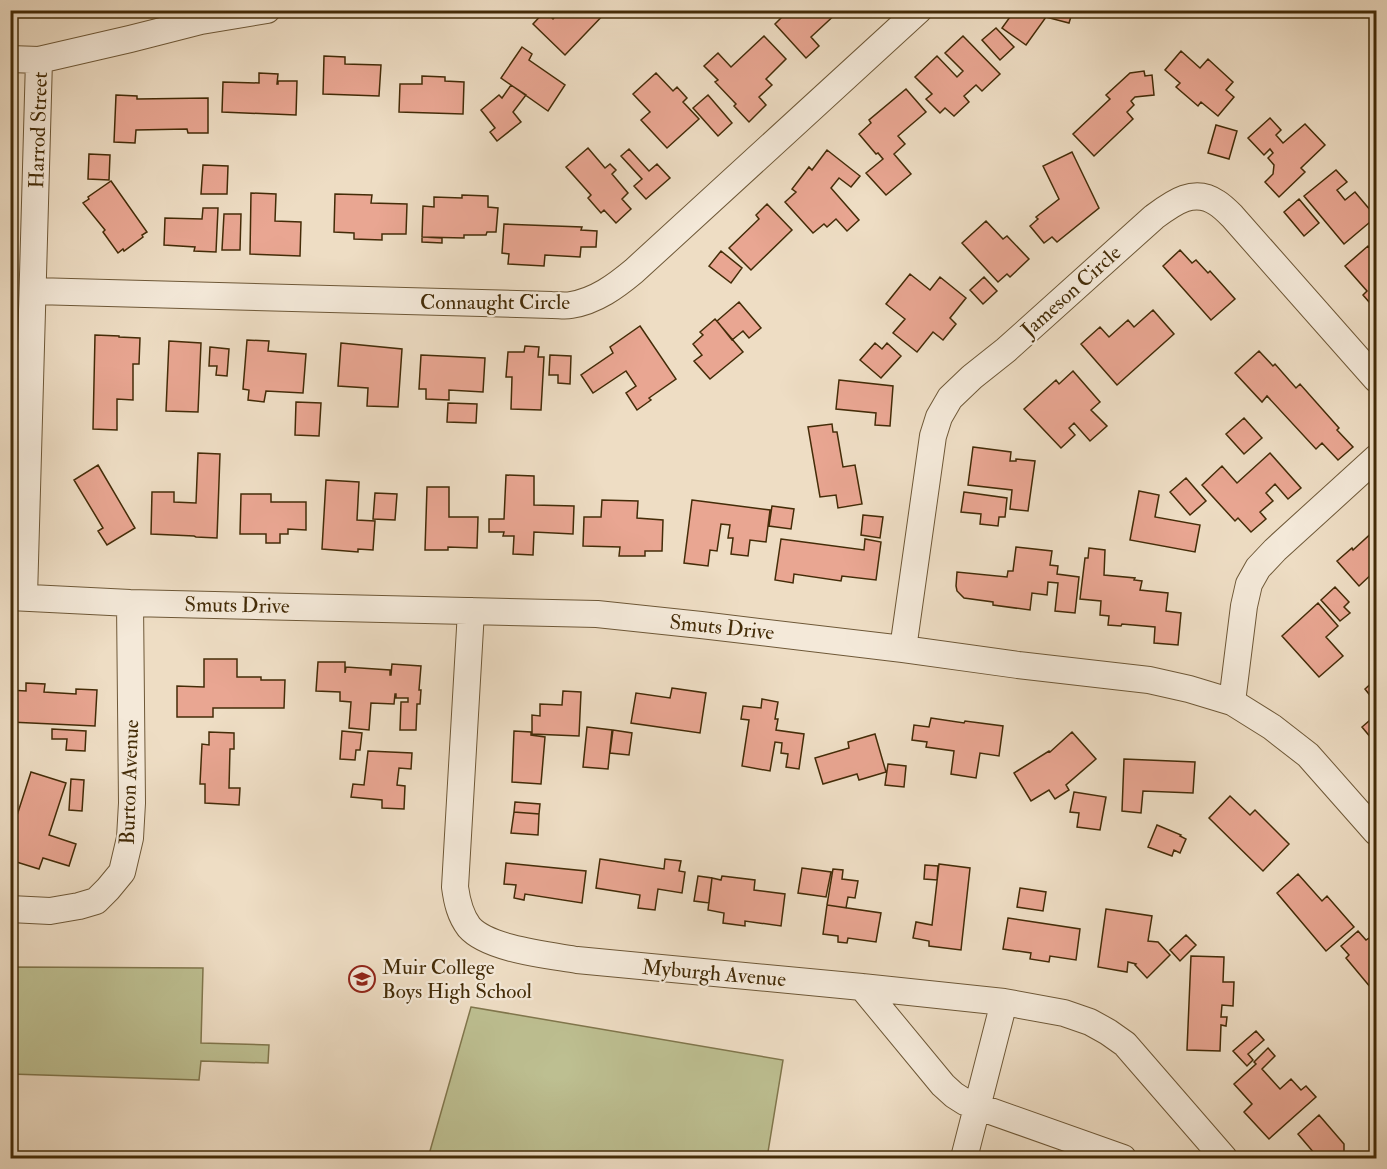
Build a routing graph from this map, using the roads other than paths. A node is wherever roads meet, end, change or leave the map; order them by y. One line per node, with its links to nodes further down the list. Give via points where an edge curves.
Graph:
1 (267, 10): 4 (street, via 201,21)
2 (919, 10): 5 (street, Connaught Circle, via 634,271 588,300 552,305)
3 (10, 59): 4 (street)
4 (39, 60): 5 (street, Harrod Street)
5 (34, 291): 8 (street, Harrod Street)
6 (1377, 379): 11 (street, Jameson Circle, via 1215,201 1189,196 1174,203 1154,216 972,377 939,417 933,436)
7 (1377, 458): 12 (street, via 1275,550 1253,576 1244,606)
8 (17, 597): 9 (street, Smuts Drive)
9 (130, 603): 10 (street, Smuts Drive); 14 (street, Burton Avenue, via 132,802 130,838 122,872 96,901 50,911)
10 (471, 611): 11 (street, Smuts Drive, via 597,614); 15 (street, Myburgh Avenue, via 455,887 457,904 470,928 501,945 577,960)
11 (903, 649): 12 (street, Smuts Drive, via 1149,680)
12 (1232, 702): 13 (street, Smuts Drive, via 1308,755)
13 (1377, 832)
14 (10, 909)
15 (862, 987): 16 (street, Myburgh Avenue); 17 (street, via 943,1085 965,1102)
16 (1004, 1002): 17 (street); 20 (street, Myburgh Avenue, via 1090,1022 1125,1044)
17 (978, 1106): 18 (street); 19 (street)
18 (964, 1158)
19 (1123, 1158)
20 (1224, 1158)

